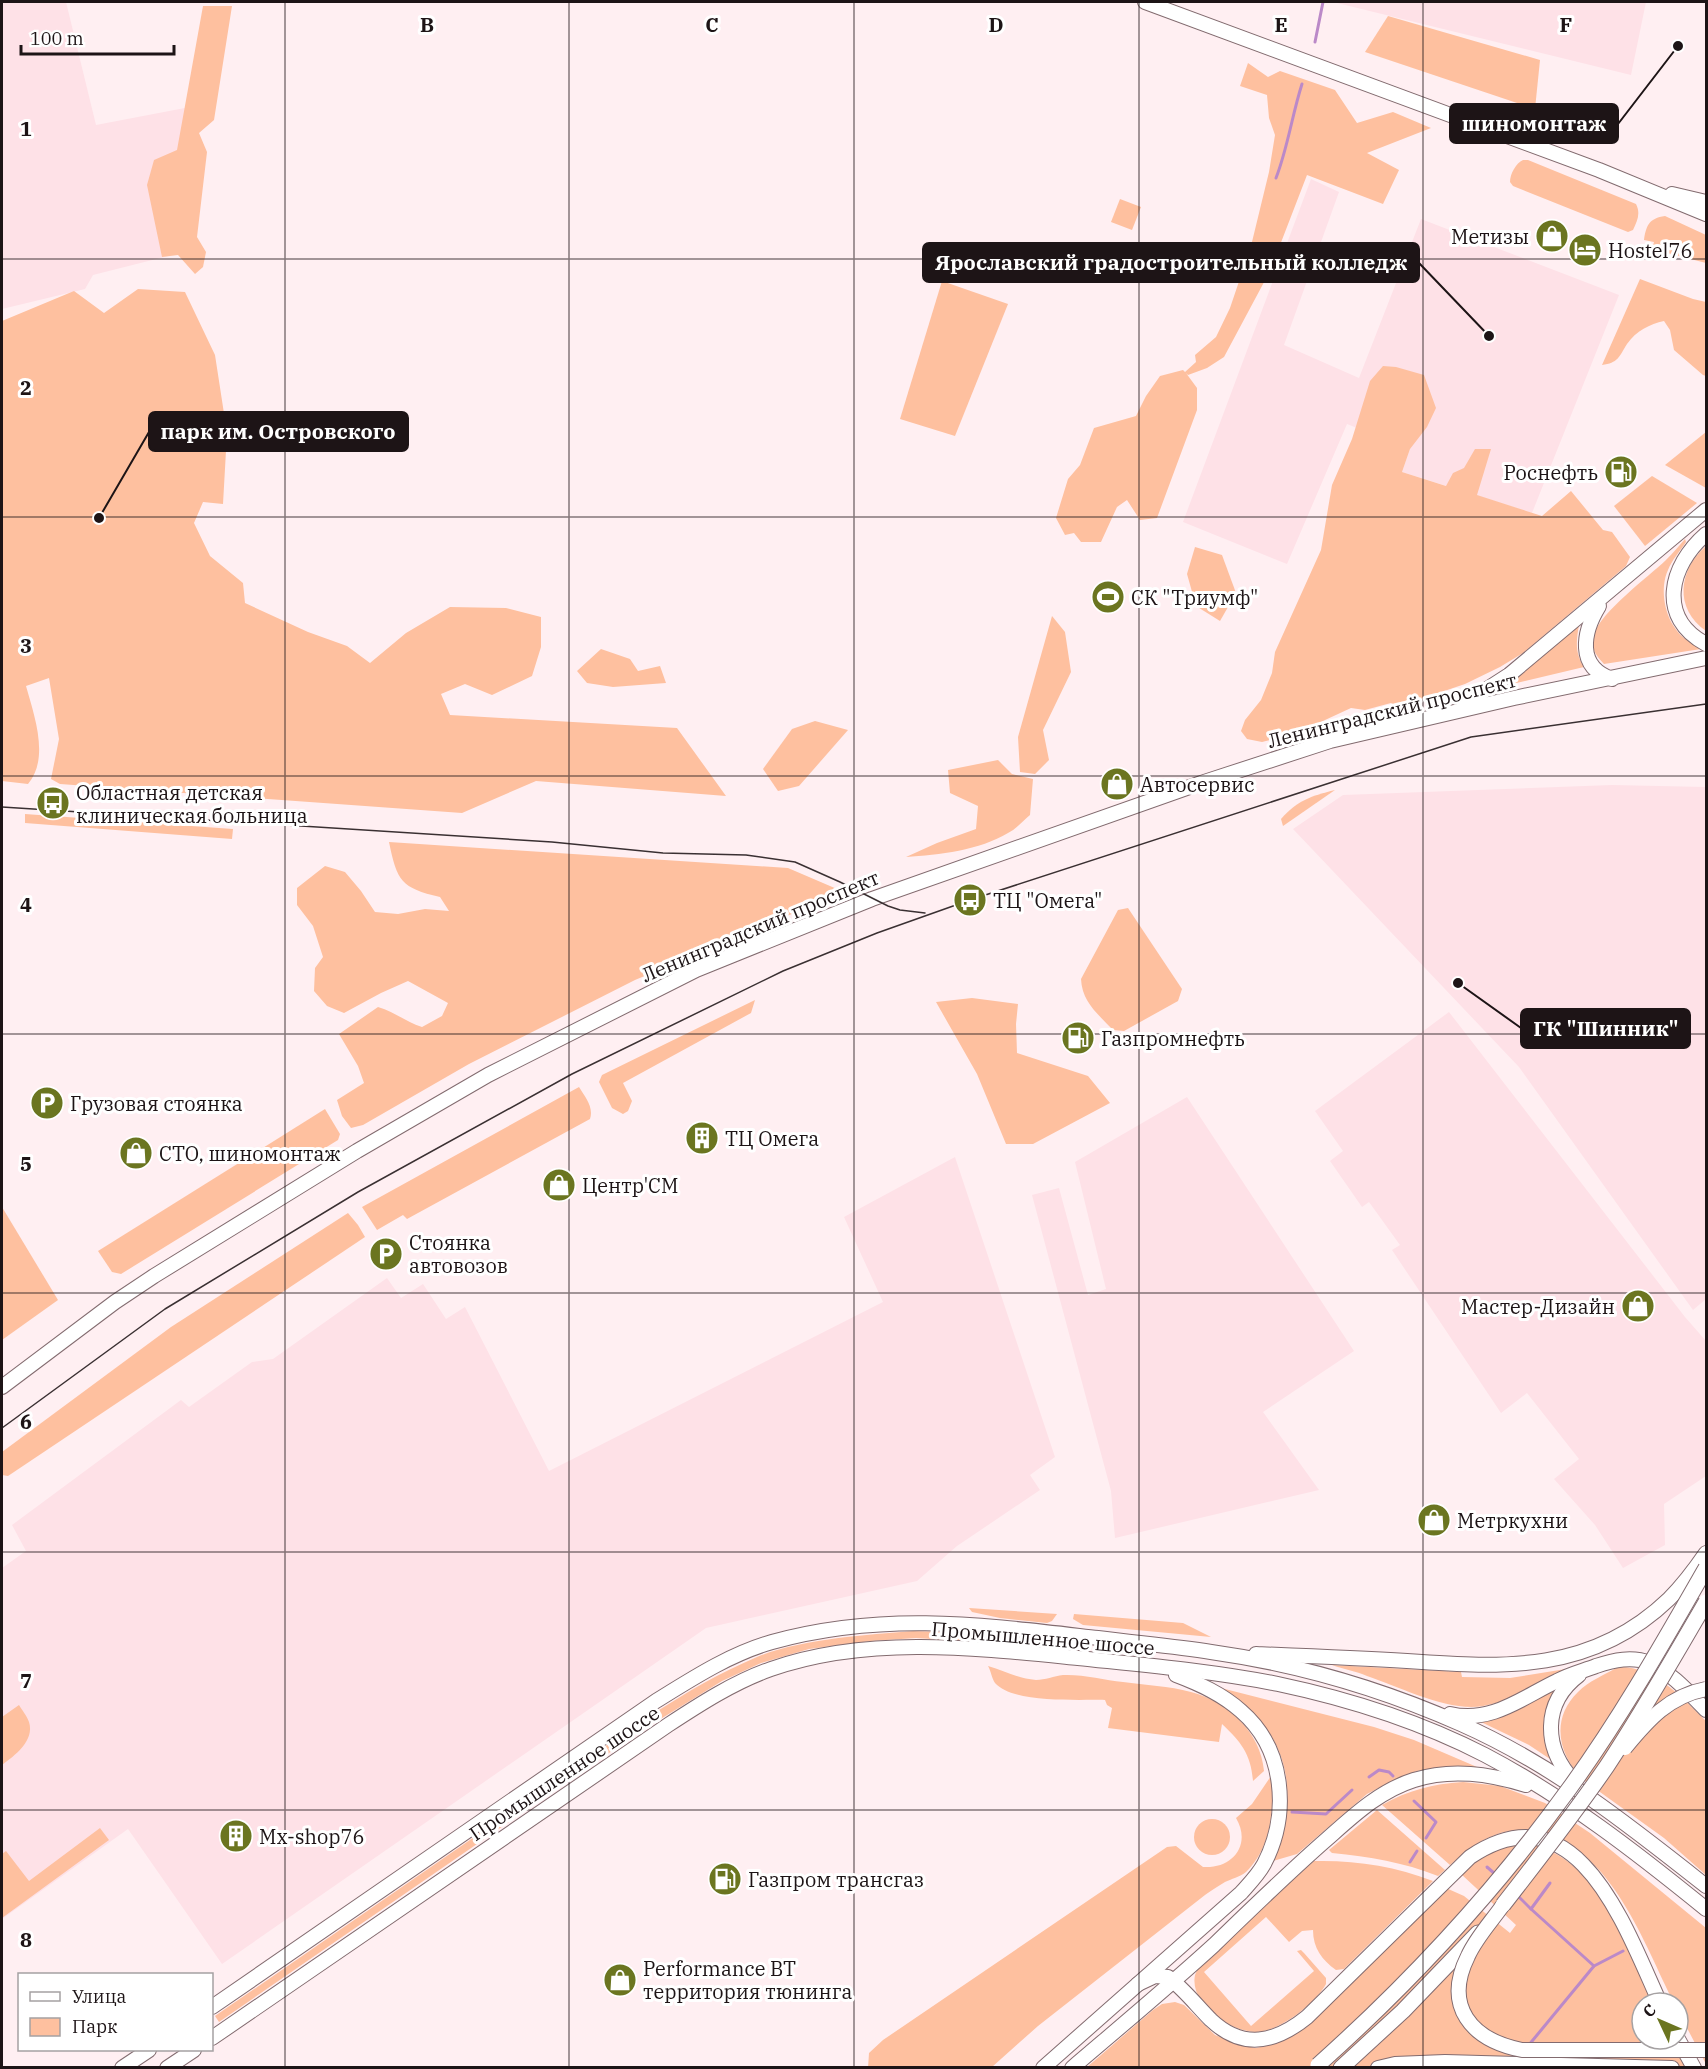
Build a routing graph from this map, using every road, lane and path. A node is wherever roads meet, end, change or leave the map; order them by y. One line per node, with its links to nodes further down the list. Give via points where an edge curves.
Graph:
1 (1145, 2): 2 (main road)
2 (1681, 200): 3 (main road); 4 (main road)
3 (1707, 202)
4 (1707, 214)
5 (1707, 510): 6 (main road)
6 (1688, 525): 7 (main road); 8 (main road)
7 (1703, 537): 9 (main road, via 1679,570 1673,601 1685,628)
8 (1605, 597): 12 (main road, via 1586,632 1585,647 1594,668); 13 (main road, via 1509,675)
9 (1707, 644)
10 (1707, 658): 12 (main road, Ленинградский проспект)
11 (1707, 668): 12 (main road, Ленинградский проспект)
12 (1612, 679): 13 (main road, Ленинградский проспект)
13 (1449, 712): 14 (main road, Ленинградский проспект, via 1330,741 1201,783 872,899 696,970 488,1075 357,1151 154,1276)
14 (2, 1387)
15 (1707, 1553): 18 (main road, via 1682,1586 1655,1612 1621,1635 1557,1660 1507,1666)
16 (1707, 1568): 46 (highway, bridge, via 1601,1742 1526,1847 1401,1988)
17 (1707, 1602): 25 (highway, bridge)
18 (1213, 1652): 22 (main road, Промышленное шоссе, via 1305,1670); 36 (main road, Промышленное шоссе, via 1000,1626 922,1622 807,1634 746,1651 656,1701)
19 (1158, 1667): 24 (main road, Промышленное шоссе, via 1278,1684 1410,1722 1485,1755); 29 (main road, via 1217,1693 1242,1712 1263,1737 1277,1772 1280,1793 1277,1832 1260,1869 1241,1893); 37 (main road, Промышленное шоссе, via 933,1646 839,1653 772,1668 693,1709)
20 (1591, 1668): 22 (main road, via 1494,1713 1460,1716); 23 (main road, via 1627,1659 1652,1664); 25 (main road, via 1566,1687 1558,1699 1551,1725 1560,1762)
21 (1707, 1689): 25 (main road, bridge, via 1686,1694 1656,1713)
22 (1416, 1706): 25 (main road, Промышленное шоссе, via 1504,1745)
23 (1707, 1710)
24 (1556, 1796): 28 (main road, Промышленное шоссе); 30 (main road, via 1510,1780 1470,1773 1433,1776 1397,1787 1356,1814 1306,1857)
25 (1588, 1799): 26 (main road, Промышленное шоссе); 27 (highway, bridge)
26 (1707, 1886)
27 (1503, 1905): 38 (main road, bridge, via 1469,1953 1458,1986 1462,2011 1474,2030 1508,2048 1522,2050); 47 (highway, bridge, via 1403,2011)
28 (1707, 1909)
29 (1179, 1949): 31 (main road, via 1169,1966); 32 (main road)
30 (1194, 1963): 31 (main road); 35 (main road, via 1186,1982)
31 (1173, 1981): 32 (main road, via 1159,1976); 34 (main road); 35 (main road)
32 (1138, 1984): 44 (main road)
33 (1654, 1991): 35 (main road, via 1618,1913 1590,1872 1556,1844 1522,1836 1484,1847 1458,1866 1307,2017 1288,2031 1265,2039 1242,2038 1219,2027)
34 (1152, 1999): 35 (main road, via 1173,1995); 45 (main road)
35 (1191, 1999)
36 (213, 2006)
37 (213, 2037)
38 (1707, 2050)
39 (146, 2051): 42 (main road)
40 (191, 2051): 43 (main road)
41 (1685, 2051): 50 (main road)
42 (122, 2067)
43 (167, 2067)
44 (1043, 2067)
45 (1072, 2067)
46 (1315, 2067)
47 (1341, 2067)
48 (1378, 2067): 49 (main road, via 1436,2062)
49 (1672, 2067)
50 (1694, 2067)

